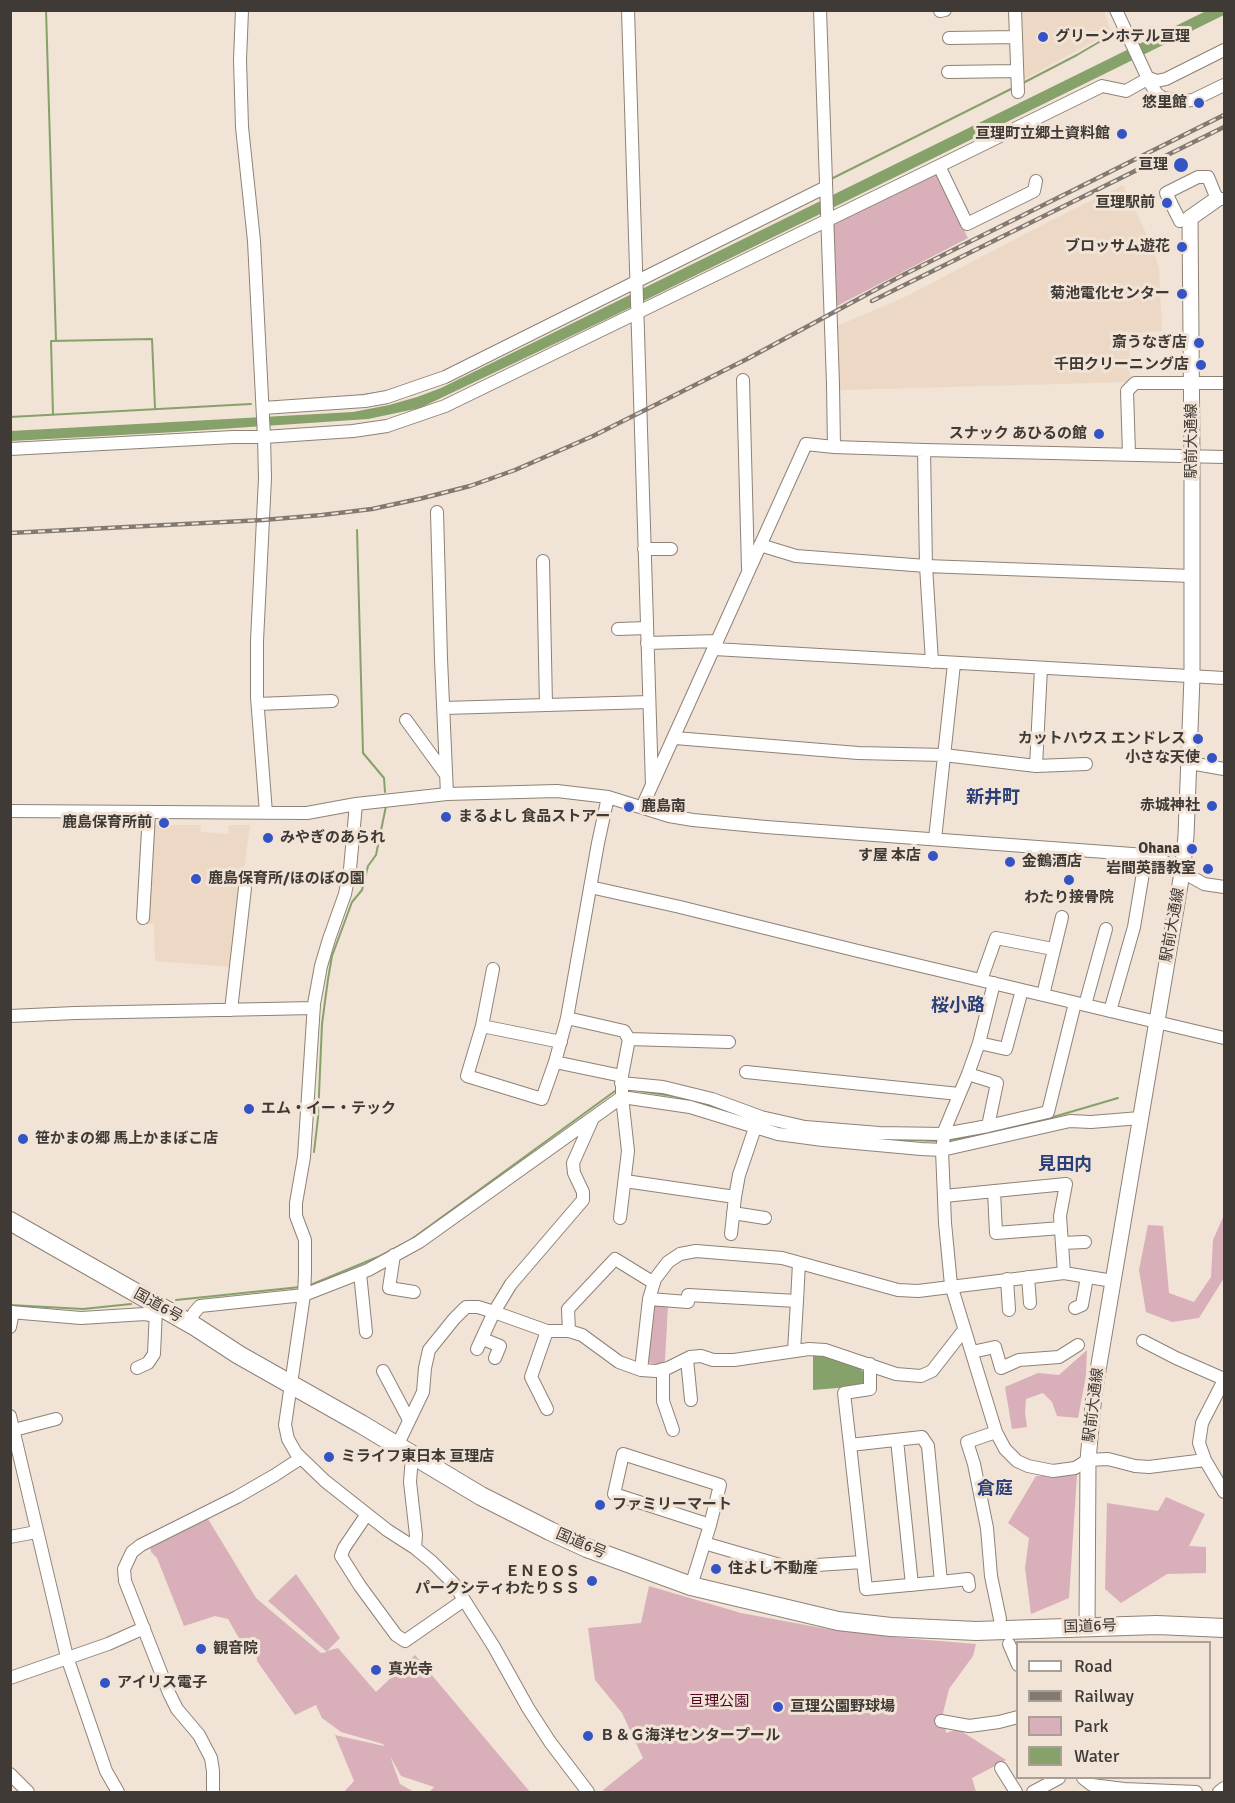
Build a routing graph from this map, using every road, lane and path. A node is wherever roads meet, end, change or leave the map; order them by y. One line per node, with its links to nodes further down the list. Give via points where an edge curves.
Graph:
1 (242, 10): 27 (street, via 242,127 254,241)
2 (628, 10): 22 (street)
3 (820, 10): 18 (street)
4 (945, 10): 7 (street)
5 (1015, 10): 8 (street)
6 (1116, 10): 13 (street)
7 (940, 11)
8 (1016, 37): 9 (street); 11 (street)
9 (949, 38)
10 (1224, 50): 13 (street, via 1166,79)
11 (1017, 70): 12 (street); 15 (street)
12 (948, 72)
13 (1149, 78): 14 (street, via 1157,94 1180,101 1193,100); 16 (street, via 1126,91 1102,86)
14 (1224, 85)
15 (1018, 92)
16 (939, 166): 17 (street, via 967,224 1034,190); 20 (street)
17 (1036, 182)
18 (826, 190): 20 (street); 22 (street)
19 (1221, 199): 21 (main road); 21 (street, via 1208,177 1198,177 1166,193 1180,221)
20 (827, 217): 23 (street); 29 (street)
21 (1190, 218): 26 (main road, 駅前大通線)
22 (636, 284): 23 (street); 27 (street, via 424,385 365,401)
23 (636, 311): 28 (street, via 445,406 387,426); 37 (street)
24 (743, 380): 41 (street)
25 (1224, 383): 26 (street)
26 (1191, 384): 32 (street, via 1135,383 1127,391); 33 (main road, 駅前大通線)
27 (263, 409): 28 (street)
28 (264, 435): 30 (street); 54 (street)
29 (834, 447): 31 (street); 36 (street, via 806,444)
30 (10, 449)
31 (924, 450): 32 (street); 40 (street)
32 (1129, 454): 33 (street)
33 (1192, 456): 34 (street); 42 (main road, 駅前大通線)
34 (1224, 457)
35 (438, 512): 56 (street)
36 (760, 545): 40 (street, via 796,556); 41 (street)
37 (644, 549): 38 (street); 43 (street)
38 (672, 549)
39 (543, 561): 55 (street)
40 (926, 566): 42 (street); 47 (street)
41 (748, 573): 46 (street)
42 (1192, 576): 50 (main road, 駅前大通線)
43 (646, 628): 44 (street); 45 (street)
44 (618, 629)
45 (647, 643): 46 (street); 53 (street)
46 (715, 645): 47 (street); 58 (street)
47 (932, 662): 48 (street)
48 (954, 664): 49 (street); 59 (street)
49 (1041, 668): 50 (street); 62 (street)
50 (1192, 677): 51 (street); 60 (main road, 駅前大通線)
51 (1224, 678)
52 (332, 701): 54 (street)
53 (649, 702): 55 (street); 65 (street)
54 (258, 704): 72 (street)
55 (546, 705): 56 (street)
56 (444, 708): 64 (street)
57 (406, 720): 64 (street)
58 (675, 738): 59 (street, via 858,753); 65 (street)
59 (944, 755): 62 (street); 73 (street)
60 (1190, 763): 63 (street); 75 (main road, 駅前大通線)
61 (1086, 764): 62 (street)
62 (1036, 766)
63 (1224, 769)
64 (446, 776): 66 (street)
65 (652, 786): 69 (street)
66 (447, 794): 67 (street, via 557,792); 68 (street)
67 (608, 797): 69 (street); 76 (street)
68 (356, 804): 72 (street, via 307,813); 89 (street, via 345,894 321,966)
69 (642, 807): 73 (street, via 693,820)
70 (10, 811): 71 (street)
71 (149, 813): 72 (street); 80 (street)
72 (266, 813)
73 (935, 839): 74 (street)
74 (1146, 855): 75 (street); 91 (street, via 1134,927)
75 (1182, 873): 77 (street, via 1204,884); 94 (main road, 駅前大通線)
76 (590, 887): 84 (street); 93 (street)
77 (1224, 887)
78 (245, 888): 90 (street)
79 (1062, 917): 82 (street)
80 (143, 918)
81 (1106, 929): 88 (street)
82 (1053, 949): 84 (street, via 996,938); 87 (street)
83 (493, 969): 95 (street)
84 (981, 980): 85 (street)
85 (994, 983): 86 (street); 100 (street)
86 (1022, 990): 87 (street); 100 (street, via 1006,1049)
87 (1042, 994): 88 (street)
88 (1080, 1004): 91 (street); 109 (street, via 1048,1112)
89 (314, 1008): 90 (street); 136 (street, via 304,1157 296,1203 304,1240)
90 (231, 1010): 92 (street)
91 (1110, 1011): 94 (street)
92 (10, 1016)
93 (567, 1018): 97 (street, via 624,1031); 98 (street)
94 (1157, 1021): 96 (street); 108 (main road, 駅前大通線)
95 (483, 1026): 98 (street); 101 (street, via 467,1076 542,1099)
96 (1224, 1038)
97 (629, 1039): 99 (street); 104 (street)
98 (561, 1042): 101 (street)
99 (729, 1042)
100 (979, 1043): 103 (street)
101 (555, 1062): 104 (street)
102 (746, 1072): 105 (street)
103 (968, 1074): 105 (street); 109 (street, via 997,1083)
104 (621, 1080): 106 (street); 111 (street, via 712,1099 761,1117 805,1127)
105 (959, 1094): 111 (street)
106 (622, 1097): 107 (street); 110 (street, via 690,1107); 113 (street, via 628,1151)
107 (594, 1117): 125 (street, via 419,1242); 144 (street, via 573,1163 582,1200 511,1284)
108 (1140, 1118): 112 (street, via 1070,1121); 132 (main road, 駅前大通線)
109 (988, 1126): 111 (street)
110 (755, 1128): 112 (street, via 823,1140); 116 (street)
111 (944, 1134): 112 (street)
112 (942, 1150): 115 (street)
113 (625, 1181): 116 (street); 118 (street)
114 (994, 1191): 115 (street); 121 (street, via 996,1233); 121 (street, via 1066,1184 1059,1216)
115 (944, 1196): 134 (street)
116 (735, 1197): 117 (street)
117 (733, 1213): 119 (street); 122 (street)
118 (620, 1218)
119 (765, 1218)
120 (10, 1221): 142 (highway, 国道6号)
121 (1061, 1228): 124 (street)
122 (731, 1234)
123 (1085, 1242): 124 (street)
124 (1062, 1243): 128 (street)
125 (394, 1255): 127 (street); 135 (street, via 388,1288)
126 (799, 1263): 133 (street, via 696,1251 680,1254 668,1262); 134 (street, via 898,1290); 138 (street)
127 (360, 1273): 136 (street); 150 (street)
128 (1064, 1273): 129 (street); 130 (street)
129 (1028, 1277): 131 (street); 139 (street)
130 (1088, 1277): 132 (street); 140 (street, via 1082,1305)
131 (1007, 1279): 134 (street); 141 (street)
132 (1113, 1281): 176 (main road, 駅前大通線, via 1094,1394)
133 (654, 1283): 137 (street); 147 (street, via 615,1259 568,1309)
134 (951, 1286): 148 (street)
135 (414, 1292)
136 (303, 1295): 145 (street, via 200,1306); 163 (street)
137 (649, 1299): 138 (street, via 688,1302 688,1295); 160 (street)
138 (797, 1301): 153 (street)
139 (1030, 1303)
140 (1075, 1308)
141 (1009, 1310)
142 (156, 1311): 143 (street, via 81,1318); 145 (highway, 国道6号); 158 (street, via 154,1354 148,1363)
143 (12, 1312): 146 (street)
144 (494, 1312): 149 (street); 155 (street, via 480,1344 500,1346); 168 (street, via 466,1307 441,1334 429,1350 423,1392)
145 (189, 1323): 163 (highway, 国道6号)
146 (10, 1327)
147 (569, 1330): 149 (street); 160 (street, via 619,1362)
148 (964, 1330): 154 (street); 157 (street, via 932,1371 921,1376 896,1374)
149 (547, 1331): 165 (street, via 531,1377)
150 (366, 1332)
151 (1143, 1341): 162 (street)
152 (1078, 1345): 154 (street, via 1059,1357 1019,1360 1001,1368 995,1347)
153 (794, 1351): 156 (street, via 734,1360 701,1356); 157 (street, via 825,1350)
154 (972, 1352): 171 (street)
155 (495, 1358)
156 (687, 1359): 159 (street); 164 (street)
157 (870, 1364): 173 (street, via 870,1389 844,1393)
158 (137, 1368)
159 (663, 1369): 160 (street); 169 (street, via 663,1401)
160 (641, 1370)
161 (383, 1371): 168 (street)
162 (1224, 1379): 177 (street, via 1202,1423 1199,1443)
163 (292, 1386): 174 (highway, 国道6号); 175 (street, via 285,1425 288,1439)
164 (691, 1400)
165 (547, 1409)
166 (10, 1416): 170 (street)
167 (56, 1419): 170 (street)
168 (409, 1420): 174 (street)
169 (673, 1430)
170 (14, 1431): 181 (street)
171 (996, 1432): 176 (street, via 1011,1455 1028,1466 1065,1470); 191 (street, via 968,1442 987,1528)
172 (897, 1440): 173 (street); 186 (street, via 922,1437 928,1446); 187 (street)
173 (850, 1445): 185 (street)
174 (405, 1451): 184 (street); 188 (highway, 国道6号, via 550,1531)
175 (301, 1458): 179 (street); 193 (street, via 132,1552 124,1569 125,1581)
176 (1088, 1460): 177 (street, via 1108,1459 1149,1467); 192 (main road, 駅前大通線)
177 (1205, 1460): 178 (street)
178 (1224, 1492)
179 (367, 1514): 184 (street); 190 (street, via 341,1556 396,1635 405,1641)
180 (710, 1525): 180 (street, via 614,1494 623,1454 720,1485); 183 (street)
181 (36, 1532): 182 (street); 196 (street)
182 (10, 1537)
183 (705, 1542): 185 (street, via 787,1567); 188 (street)
184 (415, 1548): 190 (street, via 454,1584)
185 (862, 1562): 187 (street, via 866,1589)
186 (941, 1582): 187 (street); 189 (street, via 968,1579)
187 (912, 1585)
188 (691, 1586): 192 (highway, 国道6号, via 838,1621 891,1627 976,1631)
189 (969, 1586)
190 (464, 1600): 211 (street, via 550,1742)
191 (1000, 1619)
192 (1087, 1627): 194 (highway, 国道6号, via 1157,1625)
193 (144, 1628): 196 (street); 210 (street, via 177,1709 200,1736 211,1758)
194 (1224, 1629)
195 (1009, 1644): 197 (street)
196 (67, 1657): 198 (street); 209 (street, via 106,1771)
197 (1016, 1662)
198 (10, 1678)
199 (1016, 1717): 200 (street, via 969,1726)
200 (941, 1720)
201 (1001, 1768): 212 (street)
202 (10, 1774): 208 (street)
203 (1057, 1779): 213 (street)
204 (1084, 1779): 205 (street, via 1092,1785)
205 (1124, 1783): 207 (street)
206 (1224, 1788): 215 (street)
207 (1170, 1791): 214 (street)
208 (27, 1792)
209 (118, 1792)
210 (213, 1792)
211 (588, 1792)
212 (1016, 1792)
213 (1033, 1792)
214 (1196, 1792)
215 (1219, 1792)

